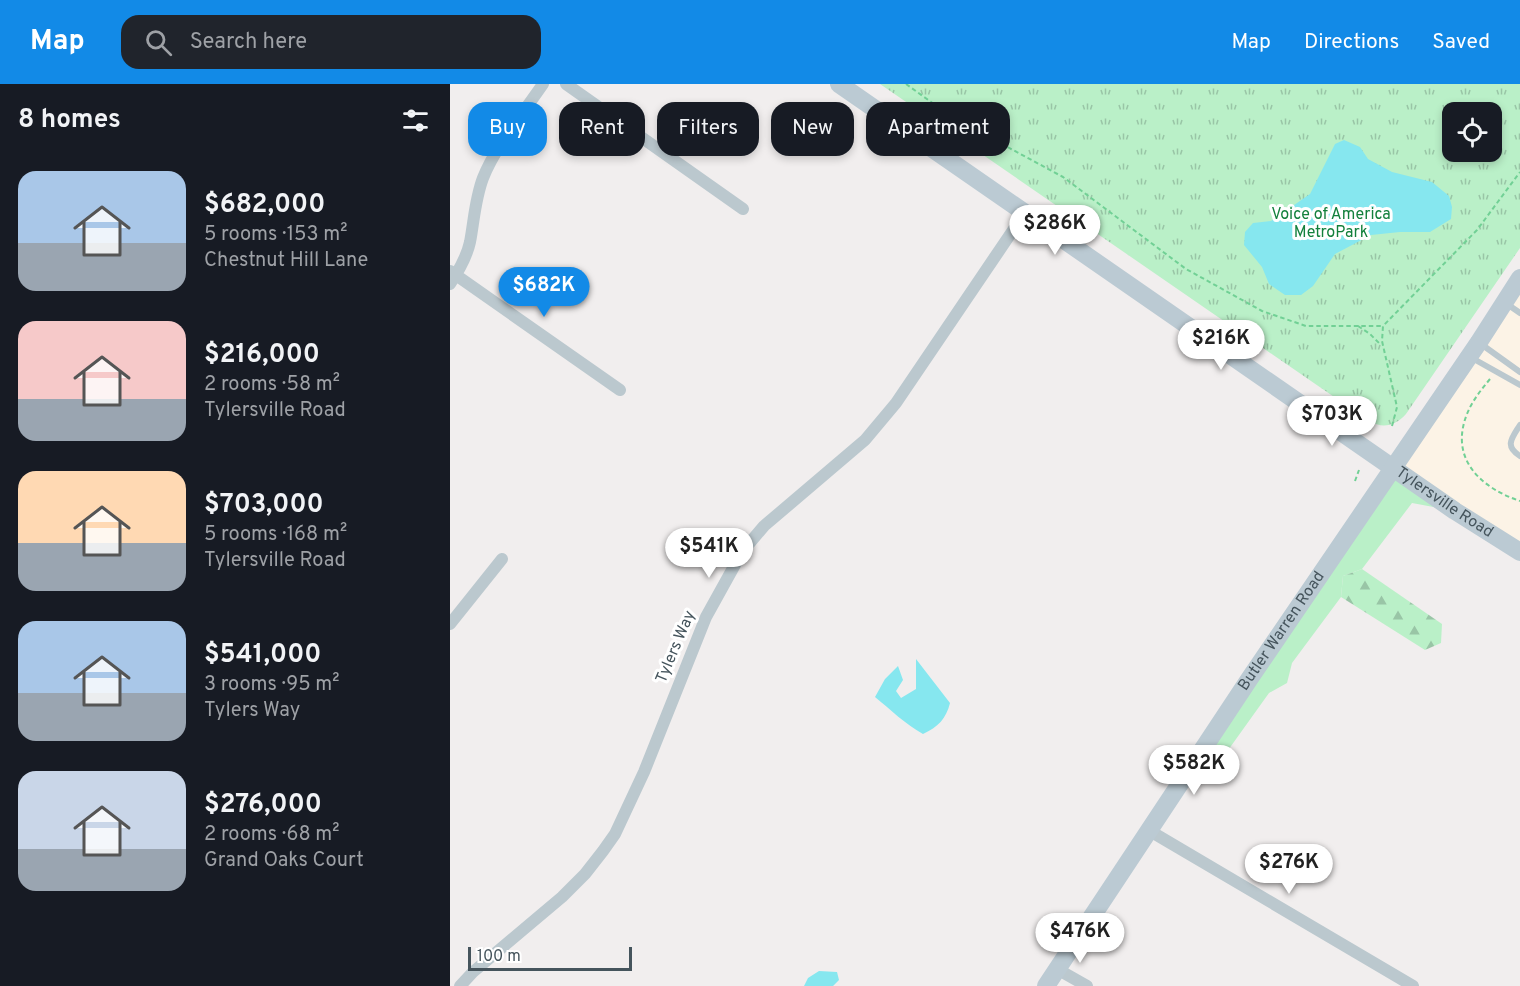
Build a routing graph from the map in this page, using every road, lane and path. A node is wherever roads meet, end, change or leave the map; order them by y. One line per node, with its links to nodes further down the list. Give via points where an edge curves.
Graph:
1 (543, 84): 8 (street, via 490,163 482,180 469,245)
2 (566, 84): 6 (street)
3 (839, 84): 7 (main road, Tylersville Road)
4 (906, 84): 12 (path, via 952,117 1064,177 1186,269 1262,311 1306,326)
5 (1520, 172): 13 (path, via 1477,230)
6 (743, 209)
7 (1024, 214): 23 (main road, Tylersville Road); 32 (street, Tylers Way, via 884,418 839,464 764,526 742,552 706,617 644,772 603,851 562,897)
8 (452, 277): 19 (street)
9 (1520, 278): 10 (main road, Butler Warren Road)
10 (1504, 302): 11 (lane); 15 (main road, Butler Warren Road)
11 (1520, 313)
12 (1356, 325): 13 (path); 14 (path)
13 (1383, 326): 14 (path)
14 (1383, 348): 21 (path, via 1397,407)
15 (1474, 349): 16 (lane); 17 (lane); 23 (main road, Butler Warren Road)
16 (1495, 371): 18 (lane); 26 (path, via 1466,415 1462,433 1464,453 1486,486)
17 (1520, 372)
18 (1520, 386)
19 (620, 390)
20 (1520, 425): 22 (lane, via 1509,446)
21 (1392, 426)
22 (1520, 456)
23 (1393, 468): 27 (main road, Tylersville Road); 30 (main road, Butler Warren Road)
24 (1359, 470): 25 (path)
25 (1355, 481)
26 (1520, 501)
27 (1520, 552)
28 (502, 559): 29 (street)
29 (450, 624)
30 (1150, 831): 31 (main road, Butler Warren Road); 35 (street)
31 (1057, 969): 33 (main road, Butler Warren Road); 34 (street)
32 (460, 986)
33 (1046, 986)
34 (1087, 986)
35 (1413, 986)

